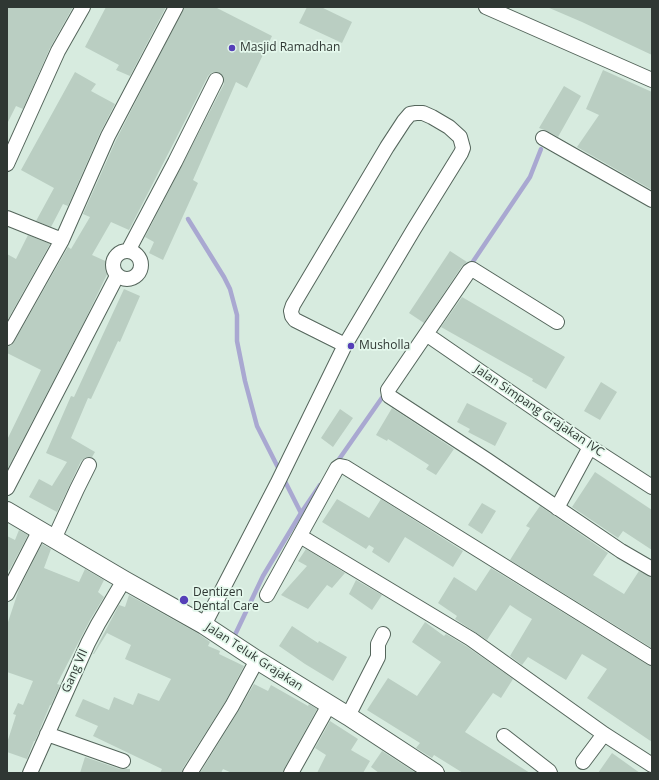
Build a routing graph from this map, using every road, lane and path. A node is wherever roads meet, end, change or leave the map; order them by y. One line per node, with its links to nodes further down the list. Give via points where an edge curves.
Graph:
1 (83, 7): 7 (street, via 58,51)
2 (176, 7): 10 (street, via 108,136)
3 (486, 7): 5 (street)
4 (216, 80): 11 (street)
5 (652, 80)
6 (543, 138): 8 (street)
7 (7, 164)
8 (652, 200)
9 (7, 218): 10 (street)
10 (62, 240): 15 (street)
11 (128, 251): 12 (street, via 118,254 113,262); 12 (street, via 139,256 142,268 135,278 129,280)
12 (117, 276): 20 (street)
13 (557, 322): 14 (street, via 472,269)
14 (426, 334): 17 (street, Jalan Simpang Grajakan IVC); 21 (street, via 388,390 389,396)
15 (7, 338)
16 (345, 345): 16 (street, via 463,148 456,133 422,113 410,114 404,121 293,304 291,311 295,320); 29 (street)
17 (590, 447): 19 (street, Jalan Simpang Grajakan IVC); 21 (street)
18 (89, 465): 23 (street, via 77,489)
19 (652, 487)
20 (7, 488)
21 (557, 508): 25 (street)
22 (7, 511): 23 (street, Jalan Teluk Grajakan)
23 (47, 535): 26 (street, Jalan Teluk Grajakan); 27 (street)
24 (300, 536): 28 (street); 31 (street, via 337,468 345,467); 36 (street, via 471,639)
25 (652, 569)
26 (124, 580): 29 (street, Jalan Teluk Grajakan); 35 (street, Gang VII, via 88,643)
27 (7, 594)
28 (267, 595)
29 (204, 625): 32 (street, Jalan Teluk Grajakan)
30 (383, 634): 34 (street, via 378,644 378,657)
31 (652, 658)
32 (257, 660): 33 (street, Jalan Teluk Grajakan); 42 (street)
33 (329, 705): 34 (street, Jalan Teluk Grajakan); 43 (street)
34 (348, 716): 44 (street, Jalan Teluk Grajakan)
35 (47, 734): 38 (street); 41 (street, Gang VII)
36 (604, 734): 39 (street); 40 (street)
37 (504, 736): 45 (street)
38 (123, 761)
39 (583, 762)
40 (652, 765)
41 (31, 769)
42 (190, 773)
43 (291, 773)
44 (435, 773)
45 (550, 773)

